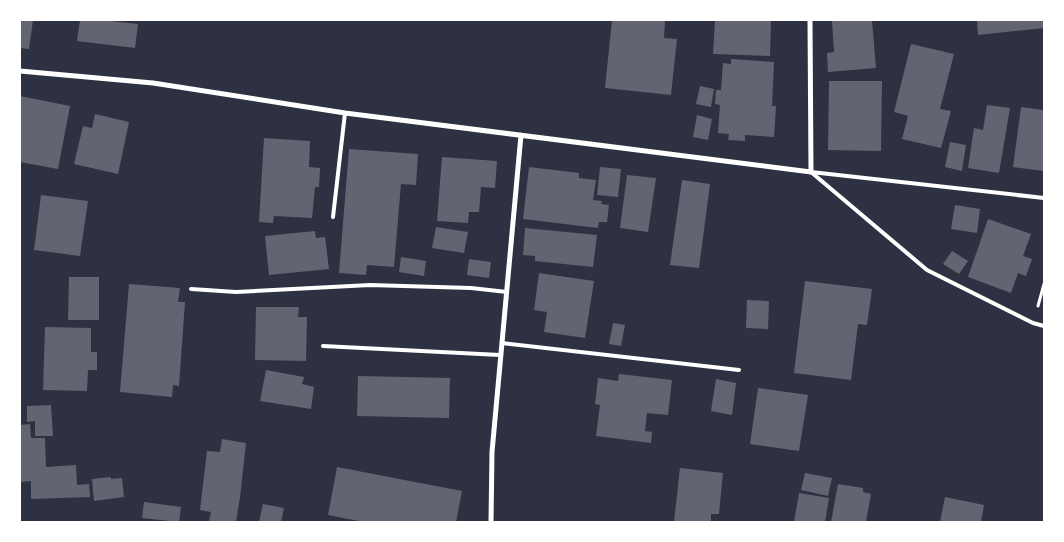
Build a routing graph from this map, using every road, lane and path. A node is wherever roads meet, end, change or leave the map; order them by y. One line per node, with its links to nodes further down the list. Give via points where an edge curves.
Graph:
1 (810, 20): 5 (street)
2 (20, 71): 3 (street, via 153,83)
3 (345, 113): 4 (street); 7 (lane)
4 (522, 135): 5 (street); 9 (street)
5 (810, 172): 6 (lane); 10 (lane, via 928,270)
6 (1044, 198)
7 (334, 217)
8 (191, 289): 9 (lane, via 236,292 370,285)
9 (507, 292): 11 (street)
10 (1044, 326)
11 (502, 343): 13 (street); 14 (lane)
12 (324, 346): 13 (lane)
13 (500, 355): 15 (street, via 492,452)
14 (739, 370)
15 (492, 522)

